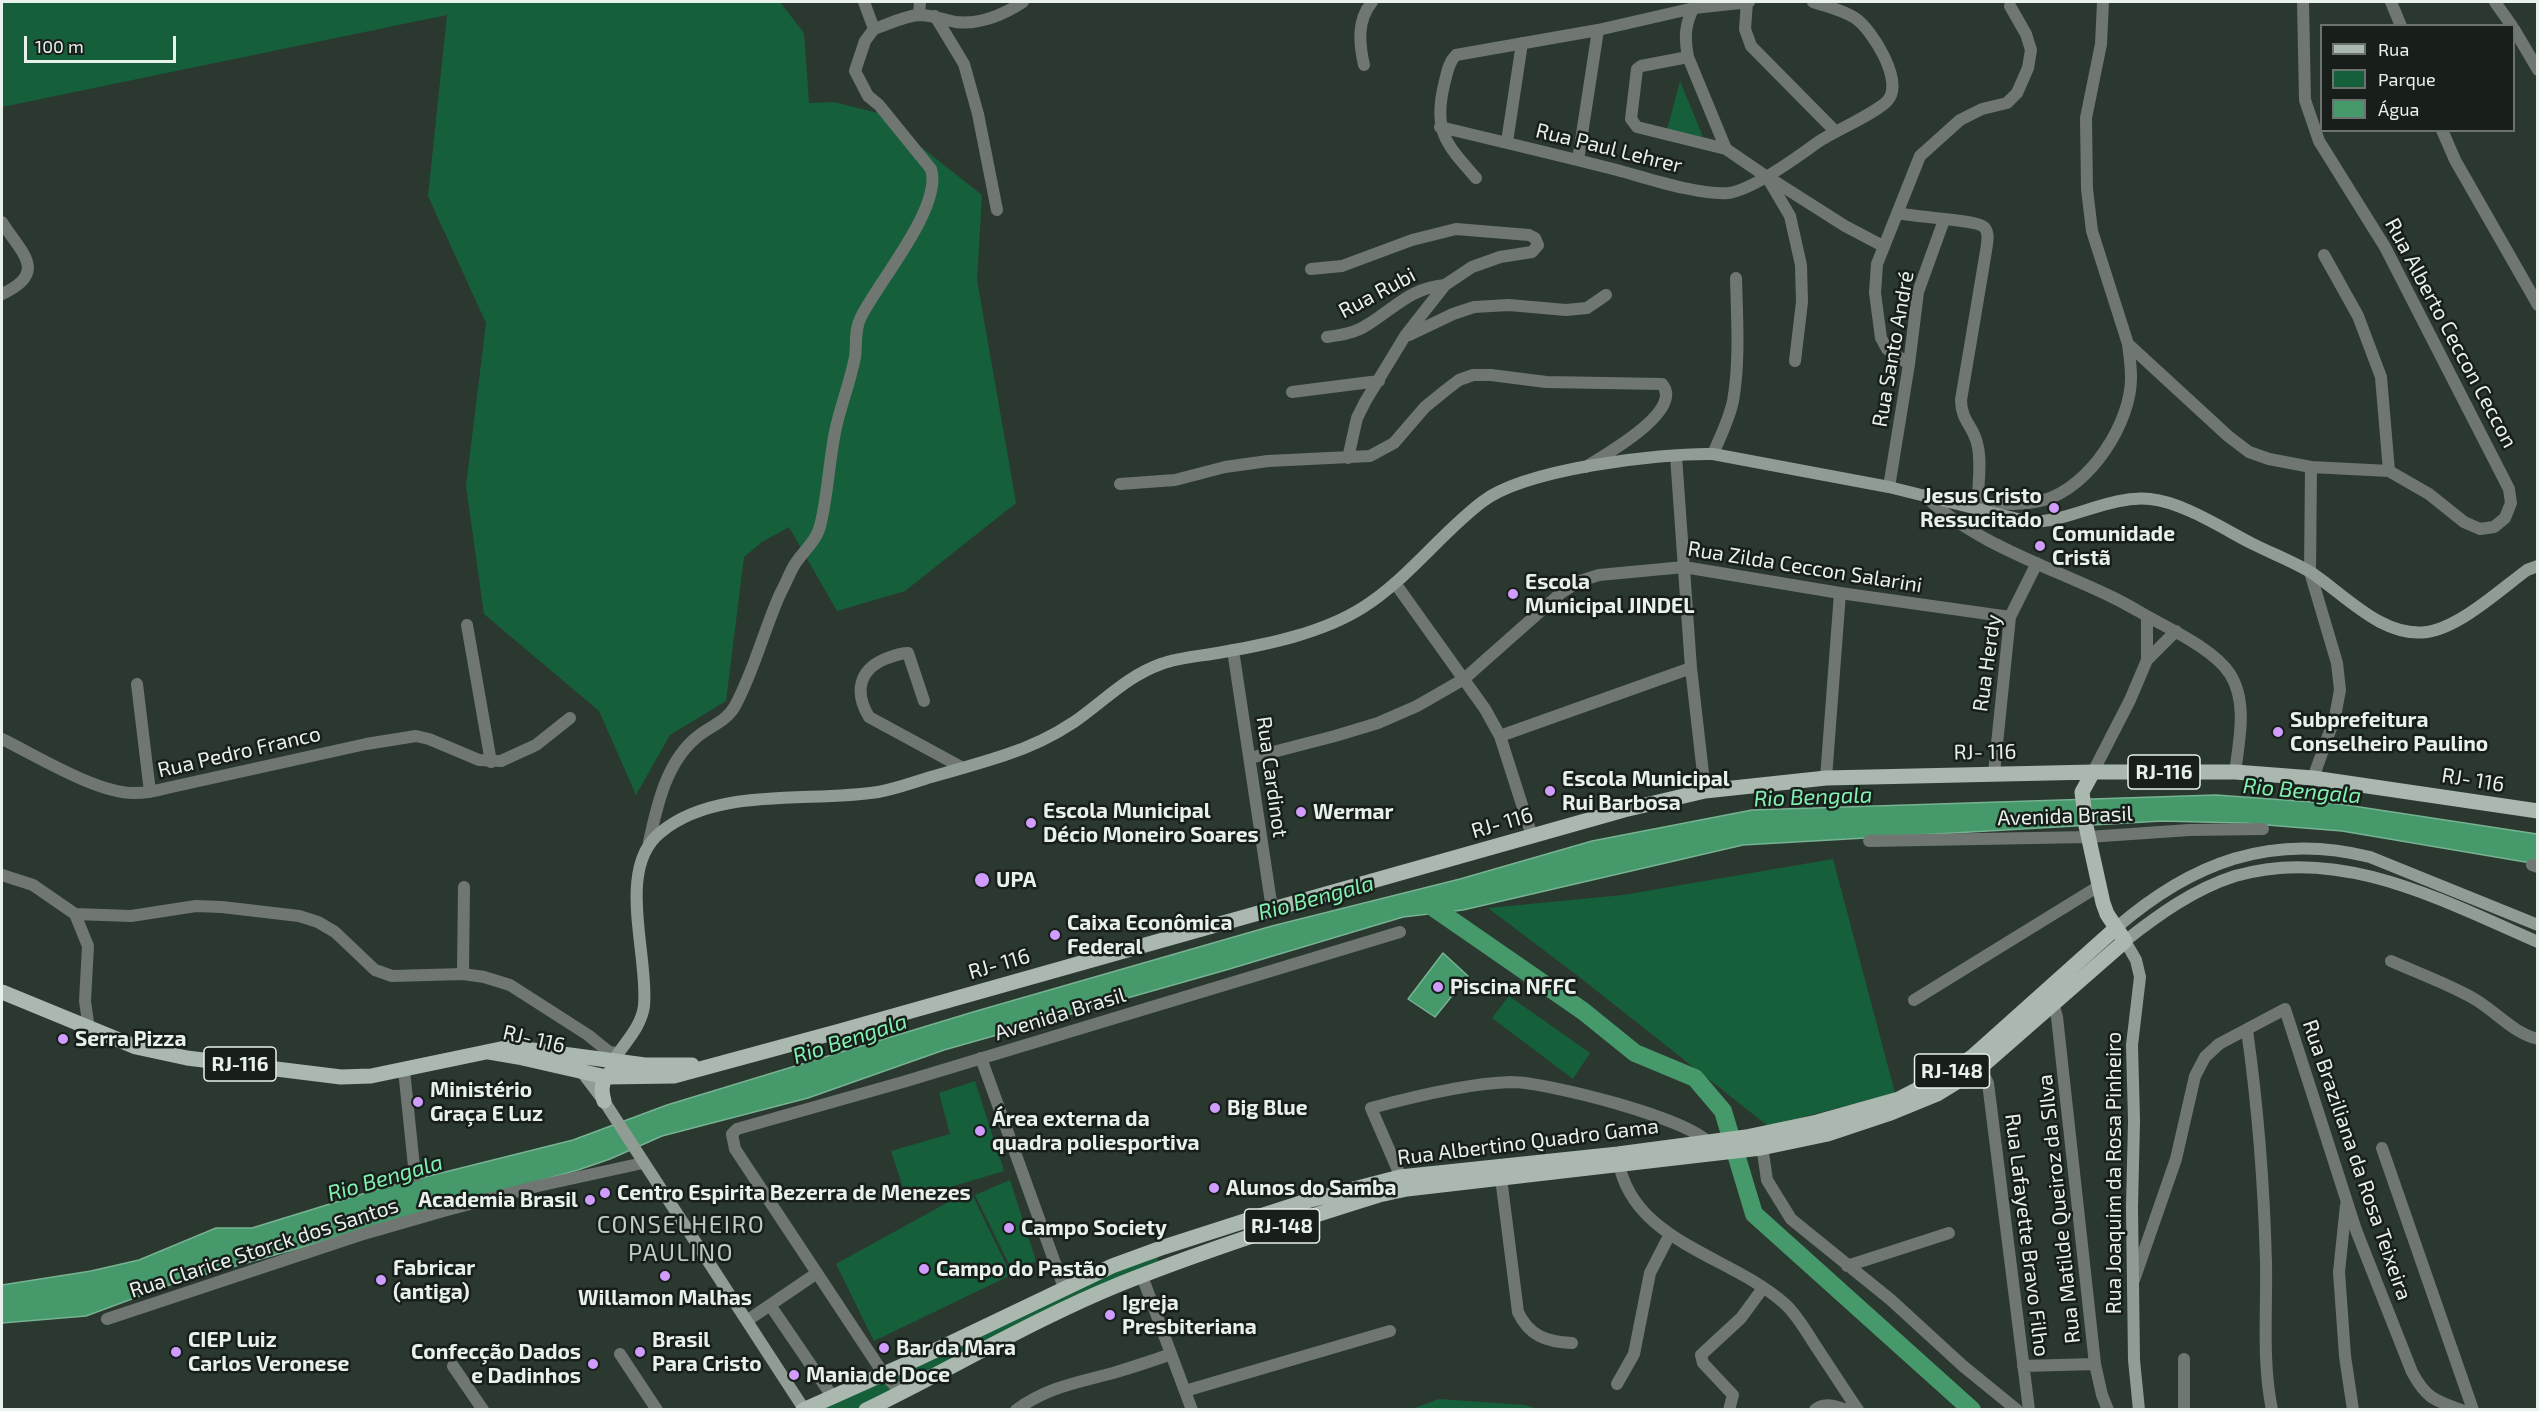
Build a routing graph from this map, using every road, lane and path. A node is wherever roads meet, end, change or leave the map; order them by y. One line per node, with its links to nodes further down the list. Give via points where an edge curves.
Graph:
1 (864, 2): 17 (street)
2 (920, 2): 13 (street)
3 (1372, 2): 22 (street, via 1360,32)
4 (1748, 2): 11 (street); 25 (street, via 1745,29 1751,46)
5 (1813, 2): 25 (street, Rua Paul Lehrer, via 1853,16 1865,26 1875,37 1893,82 1888,101)
6 (2103, 2): 46 (street, via 2101,44 2086,118 2087,189 2092,231)
7 (2303, 2): 56 (street, Rua Alberto Ceccon Ceccon, via 2305,100 2312,125 2385,247 2509,489 2511,503 2505,518 2480,529)
8 (2391, 2): 15 (street)
9 (2495, 2): 16 (street)
10 (1018, 5): 14 (street, via 978,21 954,22)
11 (1695, 5): 18 (street); 21 (street, via 1686,26)
12 (2010, 6): 33 (street, via 2031,50 2018,93 2007,103 1960,120 1928,147 1920,156)
13 (919, 15): 14 (street); 17 (street)
14 (935, 16): 32 (street, via 964,64)
15 (2400, 24)
16 (2510, 24)
17 (874, 29): 95 (street, via 855,71 868,96 925,159 934,179 933,190 857,325 855,357 835,430 818,536 795,565 780,595 733,709 697,736 671,770)
18 (1598, 30): 20 (street); 29 (street)
19 (2515, 32): 23 (street)
20 (1522, 43): 24 (street, via 1456,55 1449,64 1439,111); 27 (street)
21 (1688, 57): 28 (street); 28 (street, via 1636,69 1631,119 1638,127)
22 (1364, 65)
23 (2538, 70)
24 (1440, 127): 27 (street, Rua Paul Lehrer); 31 (street, via 1456,156)
25 (1835, 131): 30 (street, Rua Paul Lehrer)
26 (2443, 132): 43 (street)
27 (1507, 142): 29 (street, Rua Paul Lehrer)
28 (1726, 149): 30 (street)
29 (1578, 160): 30 (street, Rua Paul Lehrer, via 1684,187 1728,193)
30 (1766, 176): 36 (street); 47 (street, via 1790,216 1801,265 1802,302)
31 (1476, 178)
32 (998, 210)
33 (1898, 213): 34 (street); 36 (street)
34 (1944, 220): 48 (street, Rua Santo André, via 1920,282); 60 (street, via 1978,224 1988,236 1961,400 1964,419 1977,441)
35 (2, 222): 41 (street, via 29,264 22,283)
36 (1883, 246): 48 (street, via 1877,264 1877,322 1887,349)
37 (2324, 255): 56 (street, via 2358,316 2381,377)
38 (1311, 269): 40 (street, via 1342,266 1412,240 1456,229 1524,234 1538,241 1535,251 1472,267)
39 (1736, 278): 51 (street, via 1737,368 1726,424)
40 (1445, 285): 44 (street); 45 (street, Rua Rubi, via 1420,289 1366,326)
41 (2, 294)
42 (1606, 295): 44 (street, via 1587,308 1566,310 1509,305 1474,307)
43 (2538, 305)
44 (1405, 336): 49 (street)
45 (1327, 337)
46 (2128, 344): 54 (street, Rua Alberto Ceccon Ceccon, via 2249,452); 60 (street, via 2132,377 2122,420 2100,458 2072,485 2046,500 2019,505)
47 (1795, 361)
48 (1909, 364): 58 (street, Rua Santo André)
49 (1379, 381): 50 (street); 53 (street, via 1357,418)
50 (1292, 392)
51 (1713, 454): 52 (street); 58 (street)
52 (1676, 456): 55 (street); 63 (street)
53 (1348, 458): 55 (street, via 1382,451 1425,406 1459,380 1473,375 1546,382 1662,384 1667,397 1660,412 1646,427); 57 (street, via 1268,461 1225,466 1174,480)
54 (2311, 467): 56 (street, Rua Alberto Ceccon Ceccon); 64 (street)
55 (1585, 468): 65 (street, via 1539,477 1498,492 1450,530)
56 (2390, 471)
57 (1120, 484)
58 (1890, 487): 59 (street)
59 (1924, 495): 60 (street); 61 (street, via 1954,522); 64 (street, via 2030,522 2150,499 2180,508)
60 (1978, 500)
61 (2037, 563): 67 (street, Rua Herdy); 68 (street)
62 (2538, 566): 64 (street, via 2455,622 2428,632 2403,632 2373,617)
63 (1683, 567): 66 (street, Rua Zilda Ceccon Salarini); 73 (street); 74 (street, Rua Zilda Ceccon Salarini, via 1599,575 1580,581 1533,616)
64 (2310, 572): 87 (street, via 2337,663 2340,690 2336,717)
65 (1395, 584): 71 (street, via 1331,624); 74 (street)
66 (1840, 593): 67 (street, Rua Zilda Ceccon Salarini); 86 (street)
67 (2010, 617): 83 (street, Rua Herdy)
68 (2147, 617): 70 (street); 72 (street)
69 (467, 625): 81 (street)
70 (2176, 632): 72 (street); 85 (street, via 2231,674 2239,695 2241,726)
71 (1233, 650): 80 (street, Rua Cardinot); 82 (street, via 1164,663 1137,674 1043,741)
72 (2146, 660): 84 (street)
73 (1691, 668): 78 (street); 88 (street)
74 (1464, 679): 78 (street); 80 (street, Rua Zilda Ceccon Salarini, via 1378,723)
75 (137, 684): 89 (street)
76 (924, 701): 82 (street, via 908,653 872,665 862,678 869,717)
77 (570, 718): 81 (street, via 536,745)
78 (1500, 736): 93 (street)
79 (2, 739): 89 (street, Rua Pedro Franco, via 93,783 124,792)
80 (1250, 758): 99 (street, Rua Cardinot)
81 (491, 762): 89 (street, Rua Pedro Franco, via 416,736)
82 (963, 768): 95 (street, via 882,792 719,806 683,818)
83 (1994, 772): 84 (main road, RJ- 116 / RJ-116); 86 (main road, RJ- 116 / RJ-116)
84 (2093, 772): 85 (main road, RJ- 116 / RJ-116); 92 (main road, via 2082,792)
85 (2235, 772): 87 (main road, RJ- 116 / RJ-116)
86 (1826, 778): 88 (main road, RJ- 116 / RJ-116)
87 (2313, 778): 90 (main road, RJ- 116 / RJ-116)
88 (1705, 791): 93 (main road, RJ- 116 / RJ-116)
89 (150, 792)
90 (2538, 811)
91 (2263, 829): 92 (street, Avenida Brasil)
92 (2087, 831): 94 (street, Avenida Brasil); 97 (main road)
93 (1532, 836): 99 (main road, RJ- 116 / RJ-116)
94 (1869, 841)
95 (649, 842): 115 (street, via 636,893 644,1010 630,1040)
96 (2, 875): 100 (street, via 33,885)
97 (2099, 886): 103 (main road); 109 (street)
98 (464, 887): 106 (street)
99 (1272, 909): 119 (main road, RJ- 116 / RJ-116, via 713,1064)
100 (75, 914): 106 (street, via 131,916 213,907 299,916 335,932 375,970 392,975); 110 (street, via 88,946 85,1001)
101 (2538, 925): 103 (street, RJ-148, via 2370,857 2310,848 2256,852 2205,868 2160,895)
102 (1400, 932): 116 (street, Avenida Brasil)
103 (2120, 935): 104 (street, RJ-148, via 2195,893 2235,876 2300,867 2332,868 2402,885); 108 (main road, RJ-148); 139 (street, Rua Joaquim da Rosa Pinheiro, via 2136,960 2140,977 2132,1045)
104 (2538, 942)
105 (2391, 961): 112 (street, via 2472,997 2510,1026)
106 (463, 974): 115 (street, via 510,985)
107 (2, 992): 110 (main road, RJ-116)
108 (2052, 997): 117 (main road, RJ-148); 150 (street, Rua Matilde Queiroz da SIlva)
109 (1914, 1000)
110 (89, 1029): 118 (main road, RJ-116, via 136,1047 187,1058 341,1077)
111 (2247, 1030): 131 (street, Rua Braziliana da Rosa Teixeira, via 2285,1009); 139 (street, Rua Braziliana da Rosa Teixeira, via 2219,1044 2205,1057 2195,1076 2176,1159); 173 (street, via 2258,1104 2266,1372)
112 (2538, 1039)
113 (489, 1052): 114 (main road, RJ- 116 / RJ-116, via 510,1047); 118 (main road, RJ-116); 120 (main road, RJ- 116 / RJ-116)
114 (554, 1053): 115 (main road, RJ- 116 / RJ-116); 120 (main road, via 569,1059)
115 (616, 1057): 119 (main road, RJ- 116 / RJ-116)
116 (981, 1058): 137 (street, Avenida Brasil, via 737,1129 732,1134 735,1149); 140 (street)
117 (1977, 1062): 123 (main road, RJ-148, via 1937,1094 1888,1114 1828,1134); 152 (street, Rua Lafayette Bravo Filho, via 1988,1083)
118 (404, 1070): 128 (street)
119 (634, 1071): 121 (main road, via 620,1066); 122 (main road)
120 (582, 1072): 121 (main road, RJ- 116 / RJ-116); 122 (street)
121 (606, 1077): 122 (main road, via 601,1089)
122 (607, 1105): 126 (street)
123 (1754, 1142): 124 (main road, Rua Albertino Quadro Gama); 136 (street, via 1767,1180 1791,1219)
124 (1720, 1146): 127 (main road, Rua Albertino Quadro Gama); 130 (street, via 1679,1124 1542,1085 1482,1084 1371,1108)
125 (2382, 1148): 176 (street, Rua Braziliana da Rosa Teixeira)
126 (640, 1158): 143 (street, Rua Clarice Storck dos Santos, via 414,1220); 144 (street)
127 (1619, 1159): 129 (main road, Rua Albertino Quadro Gama / RJ-148); 130 (main road, Rua Albertino Quadro Gama); 133 (street, via 1631,1197 1643,1213)
128 (415, 1176)
129 (1501, 1178): 130 (main road, Rua Albertino Quadro Gama / RJ-148); 146 (street, via 1518,1312 1523,1323 1550,1342)
130 (1404, 1183): 134 (main road, Rua Albertino Quadro Gama, via 1307,1201); 135 (main road, Rua Albertino Quadro Gama / RJ-148)
131 (2347, 1200): 174 (street, via 2339,1272); 175 (street, Rua Braziliana da Rosa Teixeira, via 2421,1389 2434,1400)
132 (1949, 1233): 136 (street)
133 (1670, 1234): 141 (street); 154 (street, via 1650,1273 1634,1354)
134 (1164, 1247): 135 (main road); 140 (main road, Rua Albertino Quadro Gama)
135 (1170, 1264): 138 (main road, Rua Albertino Quadro Gama / RJ-148)
136 (1847, 1266): 168 (street, via 1892,1300)
137 (817, 1273): 142 (street); 153 (street)
138 (1142, 1276): 148 (street); 155 (main road, Rua Albertino Quadro Gama / RJ-148, via 1063,1310)
139 (2133, 1284): 171 (street, Rua Joaquim da Rosa Pinheiro)
140 (1064, 1288): 153 (main road, Rua Albertino Quadro Gama)
141 (1763, 1288): 164 (street, via 1741,1318 1701,1355 1703,1363 1733,1395); 167 (street, via 1799,1320)
142 (770, 1305): 144 (street); 157 (street)
143 (107, 1319)
144 (748, 1320): 158 (street)
145 (1390, 1330): 156 (street)
146 (1572, 1343)
147 (620, 1354): 160 (street)
148 (1172, 1354): 156 (street); 162 (street, via 1056,1387)
149 (2184, 1359): 172 (street)
150 (2095, 1364): 152 (street); 170 (street, Rua Matilde Queiroz da SIlva)
151 (453, 1366): 159 (street)
152 (2023, 1366): 169 (street, Rua Lafayette Bravo Filho)
153 (884, 1373): 155 (street); 157 (main road, Rua Albertino Quadro Gama)
154 (1617, 1384)
155 (901, 1392): 161 (main road, Rua Albertino Quadro Gama / RJ-148)
156 (1185, 1392): 163 (street)
157 (832, 1396): 158 (main road, Rua Albertino Quadro Gama)
158 (804, 1409)
159 (483, 1410)
160 (657, 1410)
161 (866, 1410)
162 (1016, 1410)
163 (1192, 1410)
164 (1729, 1410)
165 (1815, 1410): 166 (street, via 1821,1405)
166 (1848, 1410)
167 (1858, 1410)
168 (2017, 1410)
169 (2029, 1410)
170 (2108, 1410)
171 (2139, 1410)
172 (2184, 1410)
173 (2272, 1410)
174 (2353, 1410)
175 (2461, 1410)
176 (2473, 1410)

